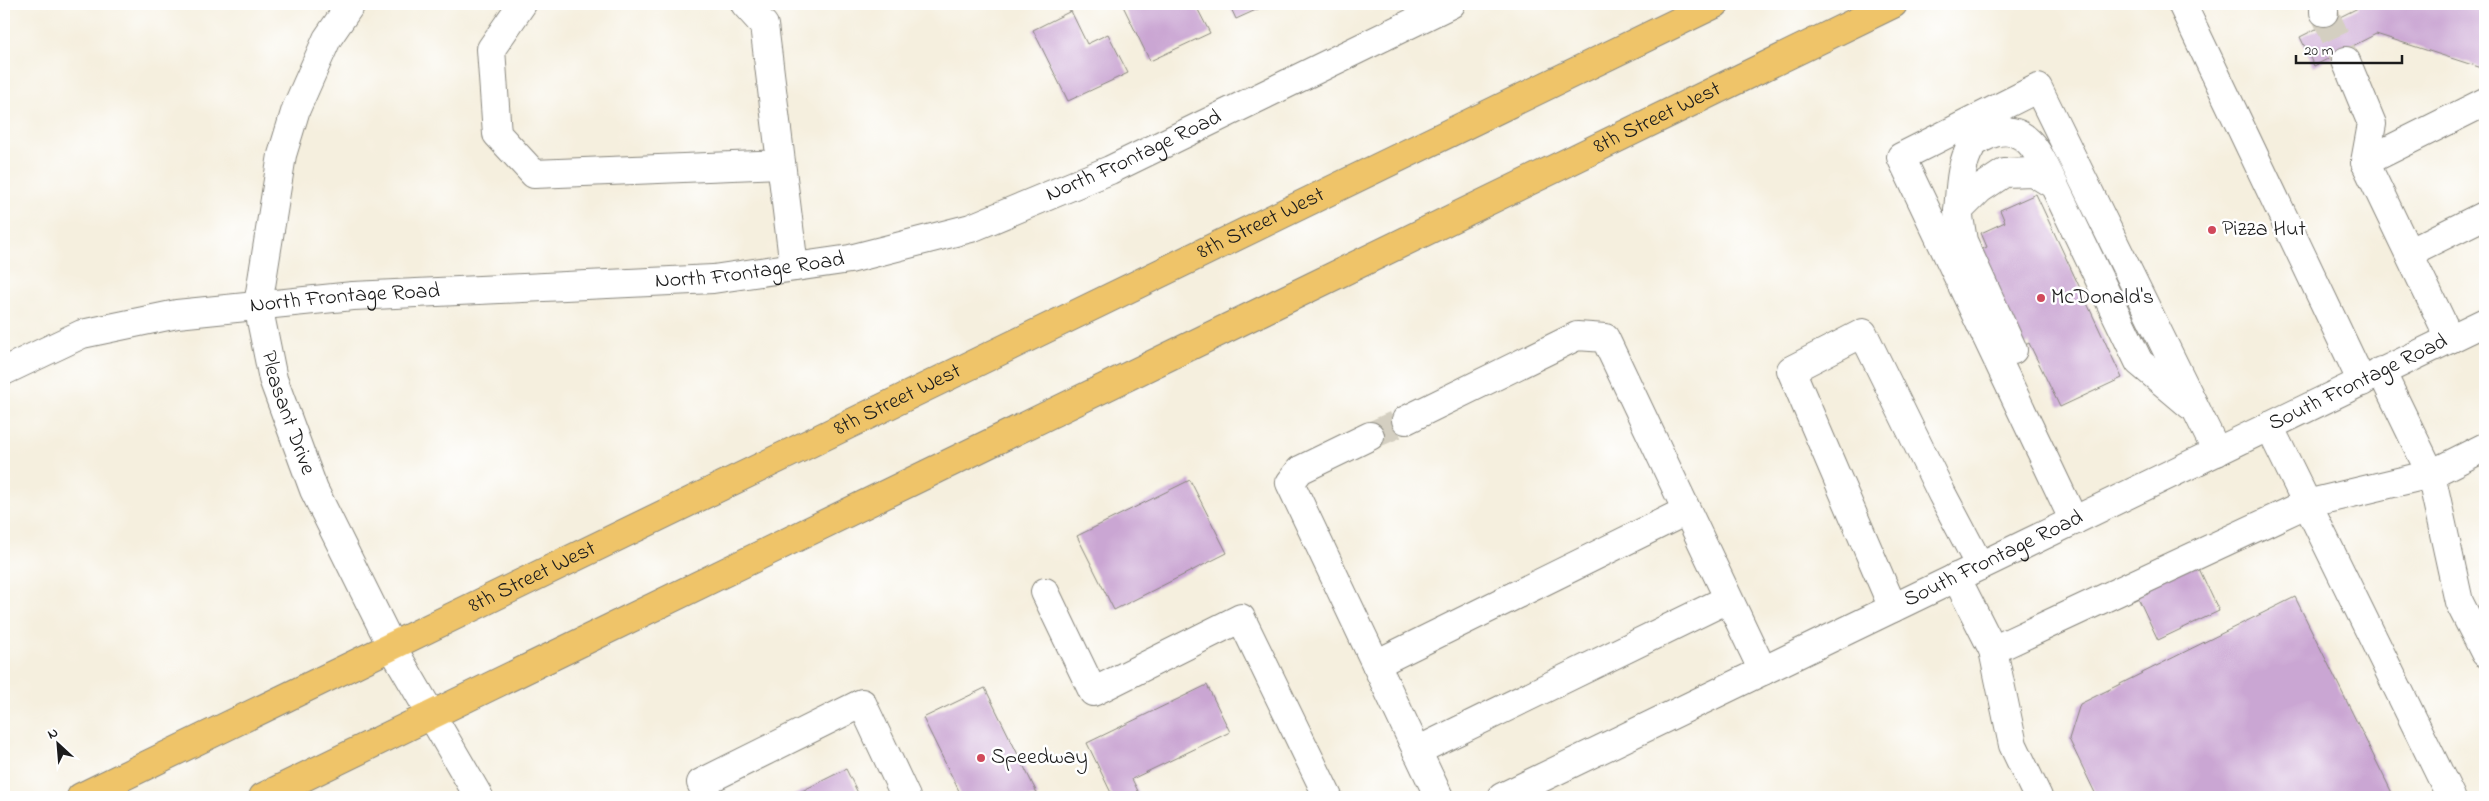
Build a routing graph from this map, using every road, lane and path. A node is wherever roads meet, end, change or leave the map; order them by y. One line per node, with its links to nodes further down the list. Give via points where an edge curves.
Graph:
1 (351, 4): 17 (street, Pleasant Drive, via 327,38 296,109 282,155)
2 (522, 4): 11 (street, via 491,49 497,134 534,174)
3 (745, 4): 11 (street, via 764,26)
4 (1451, 4): 16 (street, North Frontage Road, via 1110,170 971,228 850,259)
5 (1714, 4): 38 (highway, 8th Street West)
6 (1893, 4): 43 (highway, 8th Street West)
7 (2182, 4): 21 (street)
8 (2346, 62): 10 (street, via 2372,124)
9 (2485, 102): 10 (street)
10 (2365, 162): 15 (street)
11 (781, 164): 16 (street)
12 (2054, 185): 13 (street, via 2033,172 2004,173 1980,189); 13 (street, via 2037,151 2024,137 2008,130 1991,134 1972,145 1965,161); 23 (street, via 2139,362)
13 (1958, 211): 22 (street, via 1963,241 2024,373)
14 (2485, 215): 15 (street)
15 (2410, 252): 19 (street)
16 (794, 268): 17 (street, North Frontage Road, via 713,279 353,296)
17 (258, 305): 20 (street, North Frontage Road, via 177,314 82,334); 38 (street, Pleasant Drive, via 274,380 314,490)
18 (2485, 322): 19 (street, South Frontage Road)
19 (2450, 339): 21 (street, South Frontage Road)
20 (4, 371)
21 (2372, 376): 25 (street, South Frontage Road); 29 (street)
22 (2018, 404): 23 (street, via 1901,157 2038,88); 32 (street)
23 (2197, 410): 28 (street)
24 (1406, 420): 31 (street, via 1577,336 1605,338)
25 (2269, 426): 28 (street, South Frontage Road); 30 (street)
26 (1370, 436): 41 (street, via 1300,470 1290,483)
27 (2485, 447): 29 (street)
28 (2217, 452): 32 (street, South Frontage Road)
29 (2430, 474): 30 (street); 40 (street, via 2459,602)
30 (2306, 504): 39 (street); 54 (street)
31 (1686, 511): 36 (street); 41 (street)
32 (2074, 521): 33 (street, South Frontage Road)
33 (1980, 566): 34 (street, South Frontage Road); 37 (street, via 1863,333 1791,370)
34 (1956, 578): 37 (street, South Frontage Road); 39 (street)
35 (1045, 592): 50 (street, via 1093,692 1241,618)
36 (1728, 599): 42 (street); 44 (street)
37 (1894, 608): 42 (street, South Frontage Road)
38 (392, 647): 43 (street, Pleasant Drive); 45 (highway, 8th Street West)
39 (1993, 650): 53 (street, via 2013,745)
40 (2485, 653)
41 (1376, 664): 44 (street)
42 (1762, 671): 52 (street, South Frontage Road)
43 (433, 715): 46 (highway, 8th Street West); 47 (street, Pleasant Drive)
44 (1417, 751): 51 (street)
45 (81, 797)
46 (263, 797)
47 (479, 797)
48 (708, 797): 49 (street, via 701,783 862,703)
49 (906, 797)
50 (1328, 797)
51 (1439, 797)
52 (1502, 797)
53 (2038, 797)
54 (2451, 797)

